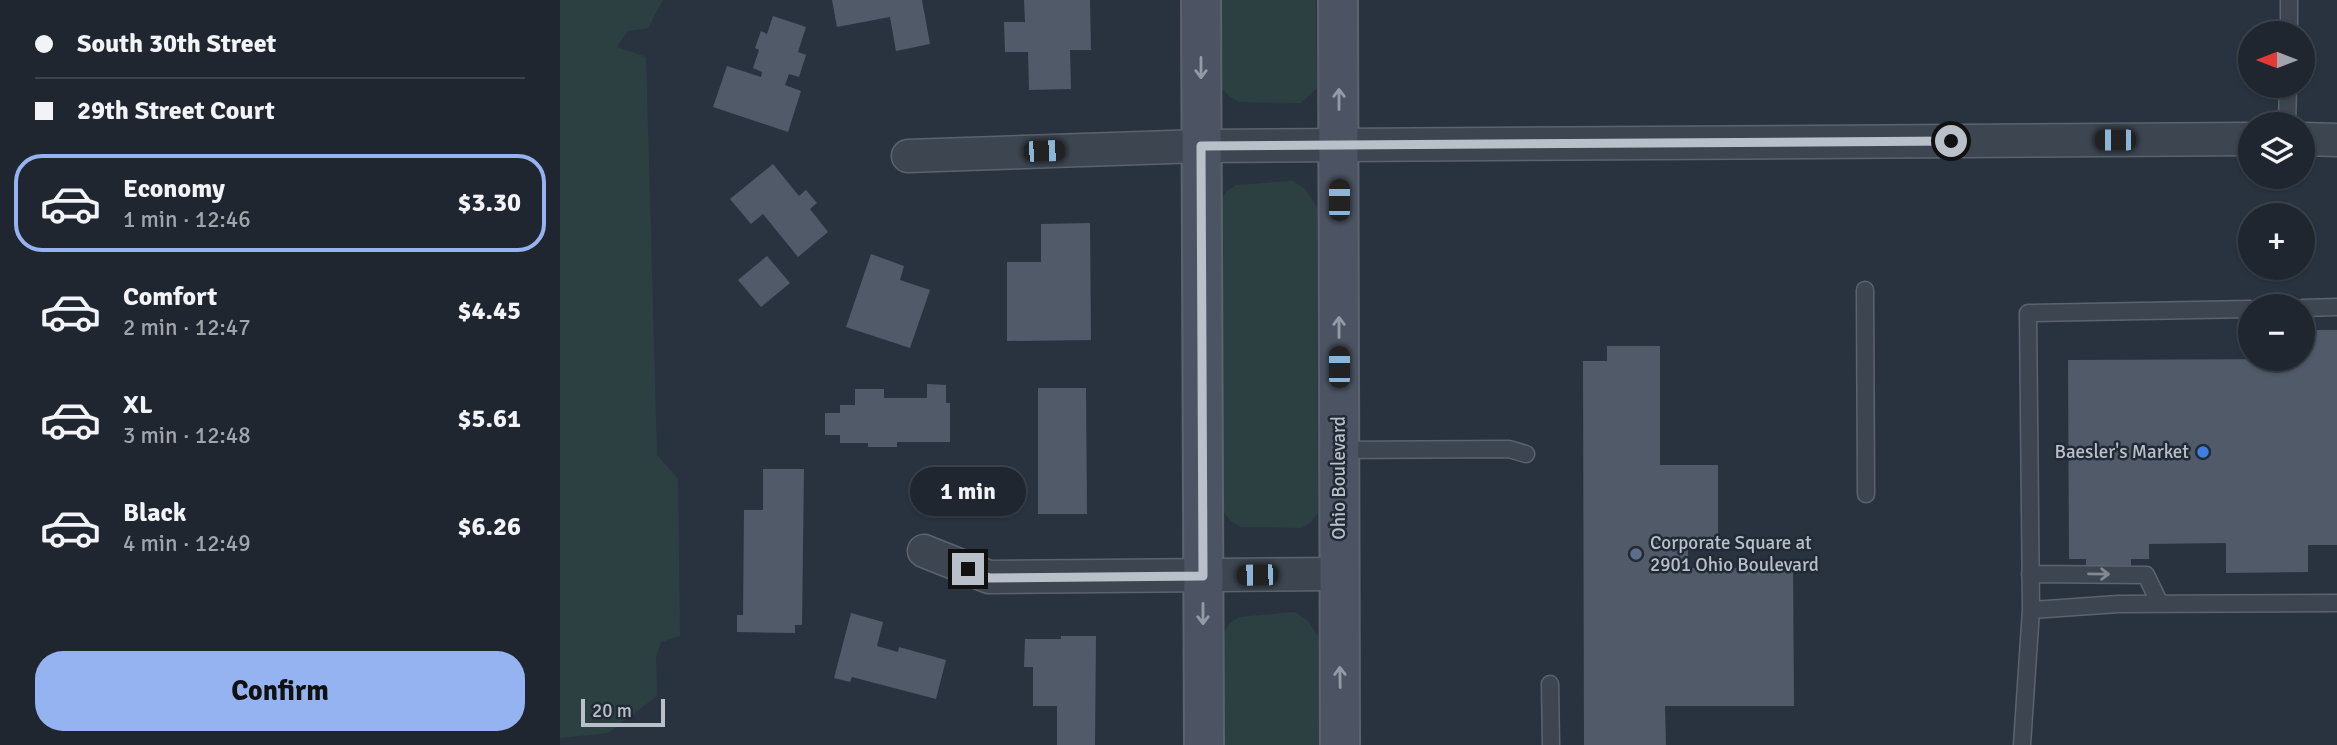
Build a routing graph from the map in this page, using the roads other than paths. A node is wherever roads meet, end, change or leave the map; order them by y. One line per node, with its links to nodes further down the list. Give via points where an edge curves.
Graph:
1 (1201, 0): 9 (street, one-way to 9)
2 (1339, 0): 8 (street, Ohio Boulevard, one-way to 2)
3 (2289, 0): 4 (lane)
4 (2289, 21)
5 (2238, 139): 8 (street)
6 (2315, 139): 7 (street)
7 (2337, 140)
8 (1339, 145): 9 (street); 15 (street, Ohio Boulevard, one-way to 8)
9 (1201, 146): 10 (street); 21 (street)
10 (908, 156)
11 (1865, 290): 17 (lane)
12 (2337, 307): 13 (lane)
13 (2315, 308)
14 (2238, 309): 20 (lane, via 2028,313)
15 (1339, 450): 16 (lane, via 1508,449); 19 (street, Ohio Boulevard)
16 (1526, 454)
17 (1866, 494)
18 (925, 551): 21 (street, via 989,578)
19 (1339, 574): 21 (street); 27 (street, Ohio Boulevard, one-way to 19)
20 (2030, 574): 23 (lane, one-way to 23, via 2146,575); 24 (lane)
21 (1203, 576): 26 (street, one-way to 26)
22 (2337, 603): 23 (lane)
23 (2160, 604): 24 (lane)
24 (2031, 610): 29 (lane)
25 (1550, 684): 28 (lane)
26 (1204, 745)
27 (1340, 745)
28 (1551, 745)
29 (2022, 745)

